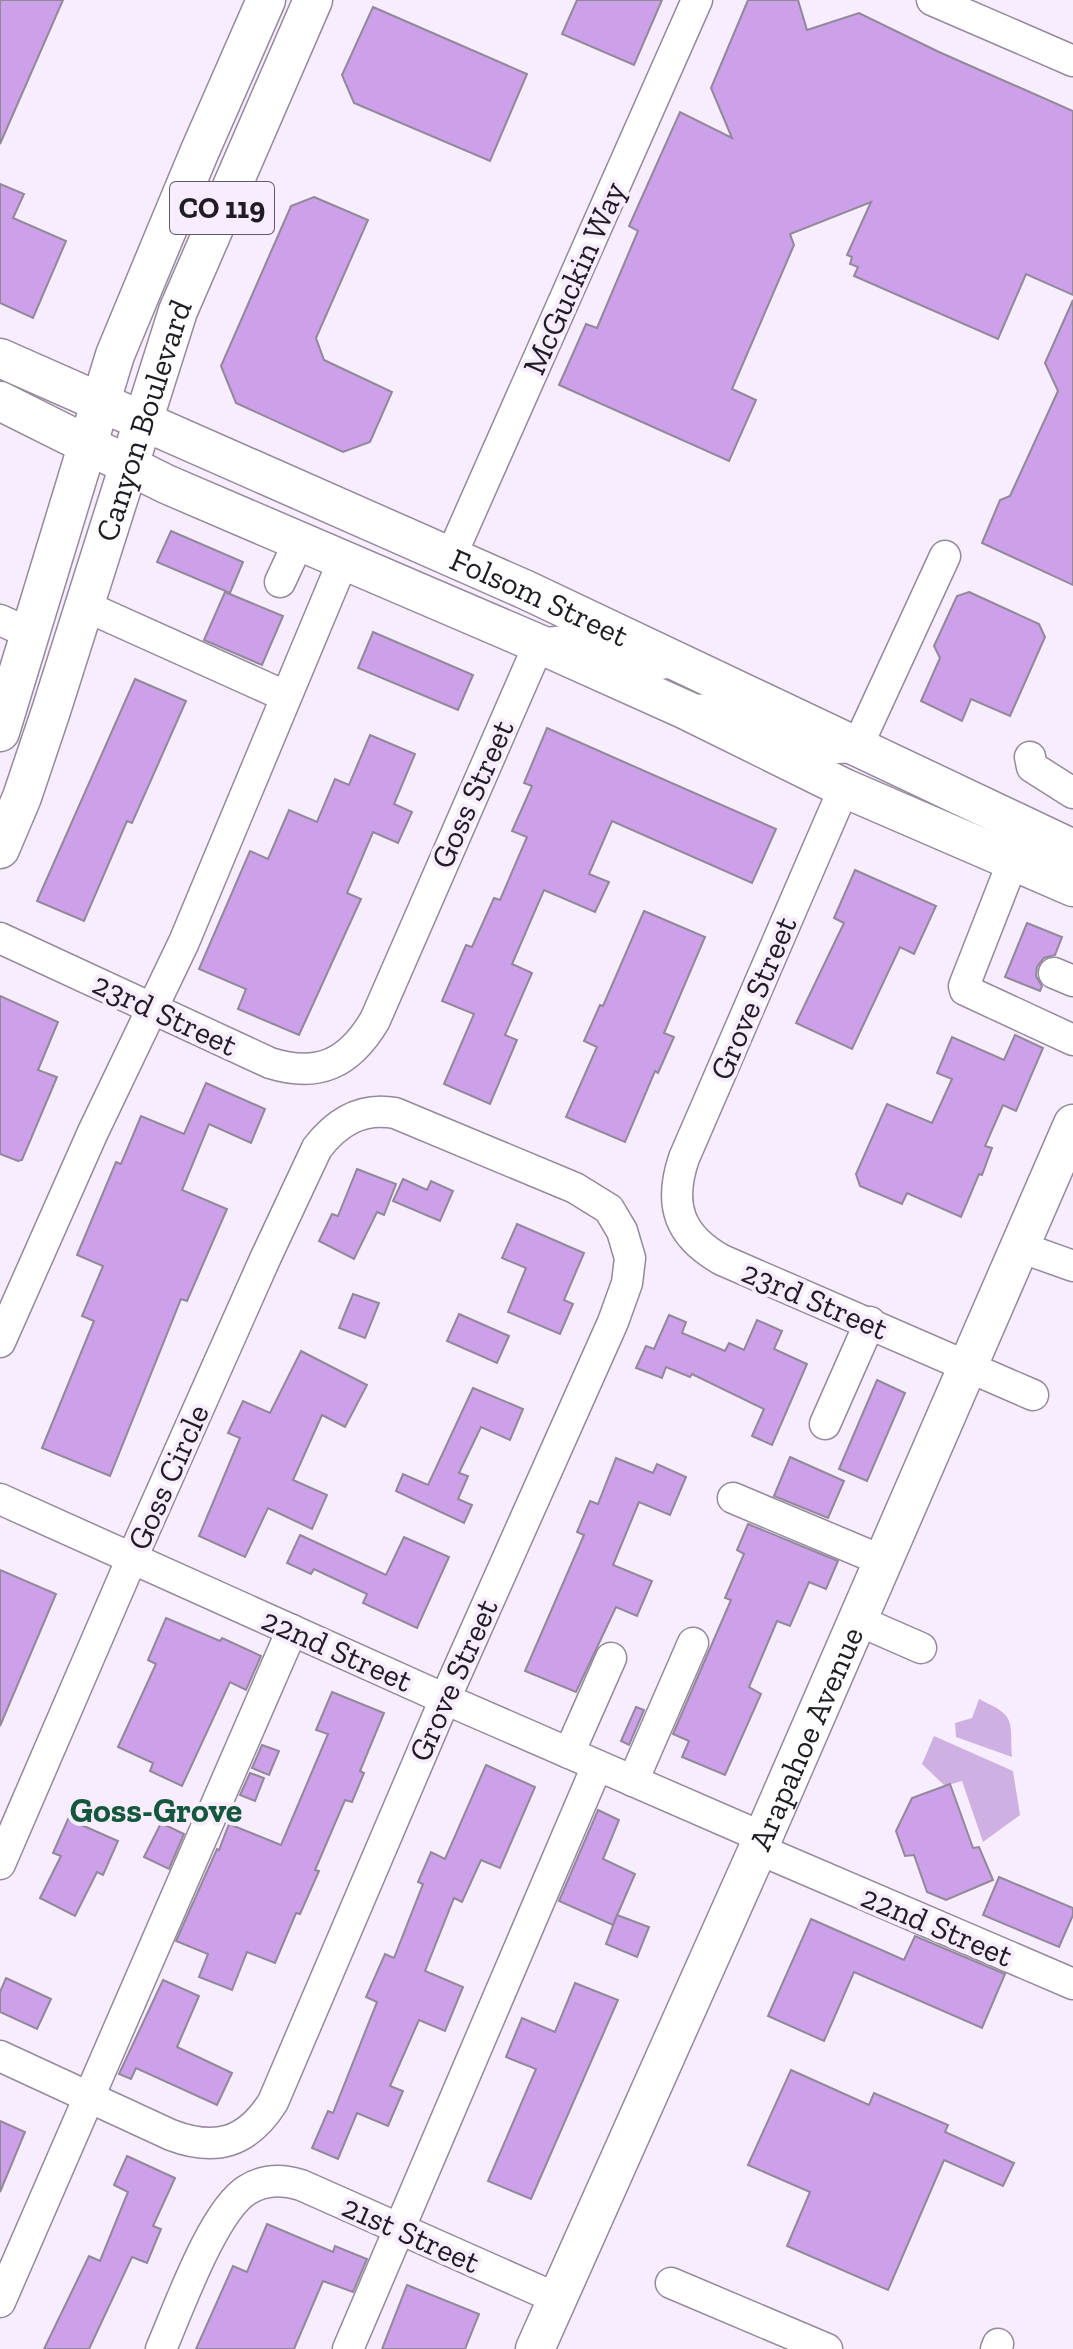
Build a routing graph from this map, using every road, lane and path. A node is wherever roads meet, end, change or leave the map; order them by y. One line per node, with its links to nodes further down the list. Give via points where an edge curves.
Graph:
1 (266, 0): 9 (main road, Canyon Boulevard / CO 119, via 125,328)
2 (313, 0): 10 (main road, Canyon Boulevard / CO 119, via 178,311)
3 (697, 0): 14 (street, McGuckin Way)
4 (932, 0): 5 (street)
5 (963, 6): 6 (street)
6 (1073, 61)
7 (0, 358): 9 (main road, Folsom Street)
8 (0, 401): 11 (main road, Folsom Street)
9 (100, 401): 10 (main road, Folsom Street); 11 (main road, Canyon Boulevard / CO 119)
10 (142, 419): 12 (main road, Canyon Boulevard / CO 119); 14 (main road, Folsom Street)
11 (88, 443): 12 (main road, Folsom Street); 19 (main road, Canyon Boulevard / CO 119)
12 (129, 464): 13 (main road, Folsom Street); 18 (main road, Canyon Boulevard / CO 119)
13 (299, 541): 16 (main road, Folsom Street); 17 (street)
14 (451, 556): 21 (main road, Folsom Street)
15 (945, 556): 25 (street)
16 (343, 561): 20 (main road, Folsom Street); 22 (street)
17 (280, 582)
18 (85, 606): 22 (street); 29 (main road, Canyon Boulevard / CO 119)
19 (15, 627): 24 (main road, Canyon Boulevard / CO 119)
20 (539, 644): 21 (street, via 573,640 640,667); 23 (main road, Folsom Street); 36 (street, Goss Street, via 375,1020 354,1048)
21 (675, 662): 25 (main road, Folsom Street)
22 (285, 696): 34 (street)
23 (686, 710): 25 (street, via 727,709 818,749); 27 (main road, Folsom Street)
24 (0, 732)
25 (857, 747): 30 (main road, Folsom Street)
26 (1030, 757): 28 (street, via 1032,767)
27 (844, 788): 31 (main road, Folsom Street); 39 (street, Grove Street, via 684,1158 677,1181)
28 (1073, 793)
29 (0, 849)
30 (1073, 849)
31 (1013, 861): 32 (main road, Folsom Street); 35 (street, via 964,986 967,992)
32 (1073, 887)
33 (0, 938): 34 (street, 23rd Street)
34 (153, 1009): 36 (street, 23rd Street, via 292,1070); 43 (street)
35 (1073, 1040)
36 (334, 1062)
37 (365, 1113): 49 (street, Goss Circle, via 340,1123 317,1148); 56 (street, Grove Street, via 395,1113 575,1188 609,1209 627,1243 630,1266 613,1322)
38 (1073, 1124): 40 (main road, Arapahoe Avenue)
39 (678, 1212): 42 (street, 23rd Street, via 689,1234 707,1251)
40 (1020, 1247): 41 (street); 44 (main road, Arapahoe Avenue)
41 (1073, 1266)
42 (870, 1322): 44 (street, 23rd Street); 46 (street)
43 (0, 1342)
44 (969, 1367): 45 (street, 23rd Street); 50 (main road, Arapahoe Avenue)
45 (1033, 1395)
46 (825, 1424)
47 (733, 1498): 50 (street)
48 (0, 1499): 49 (street, 22nd Street)
49 (132, 1558): 52 (street, 22nd Street); 61 (street, Goss Circle)
50 (883, 1561): 51 (main road, Arapahoe Avenue)
51 (857, 1620): 54 (street); 60 (main road, Arapahoe Avenue)
52 (292, 1630): 56 (street, 22nd Street); 64 (street)
53 (693, 1643): 59 (street)
54 (921, 1648)
55 (611, 1658): 57 (street)
56 (445, 1699): 57 (street, 22nd Street); 64 (street, Grove Street, via 273,2102 256,2124 225,2142 193,2143)
57 (569, 1753): 58 (street, 22nd Street)
58 (597, 1766): 59 (street, 22nd Street); 65 (street)
59 (633, 1781): 60 (street, 22nd Street)
60 (760, 1843): 62 (street, 22nd Street); 67 (main road, Arapahoe Avenue)
61 (0, 1864)
62 (1073, 1984)
63 (0, 2056): 64 (street)
64 (88, 2096): 68 (street)
65 (399, 2230): 67 (street, 21st Street); 69 (street, 21st Street, via 301,2185 278,2180 247,2190 224,2214); 70 (street)
66 (671, 2283): 72 (street)
67 (558, 2299): 71 (main road, Arapahoe Avenue)
68 (0, 2302)
69 (161, 2349)
70 (348, 2349)
71 (535, 2349)
72 (827, 2349)

